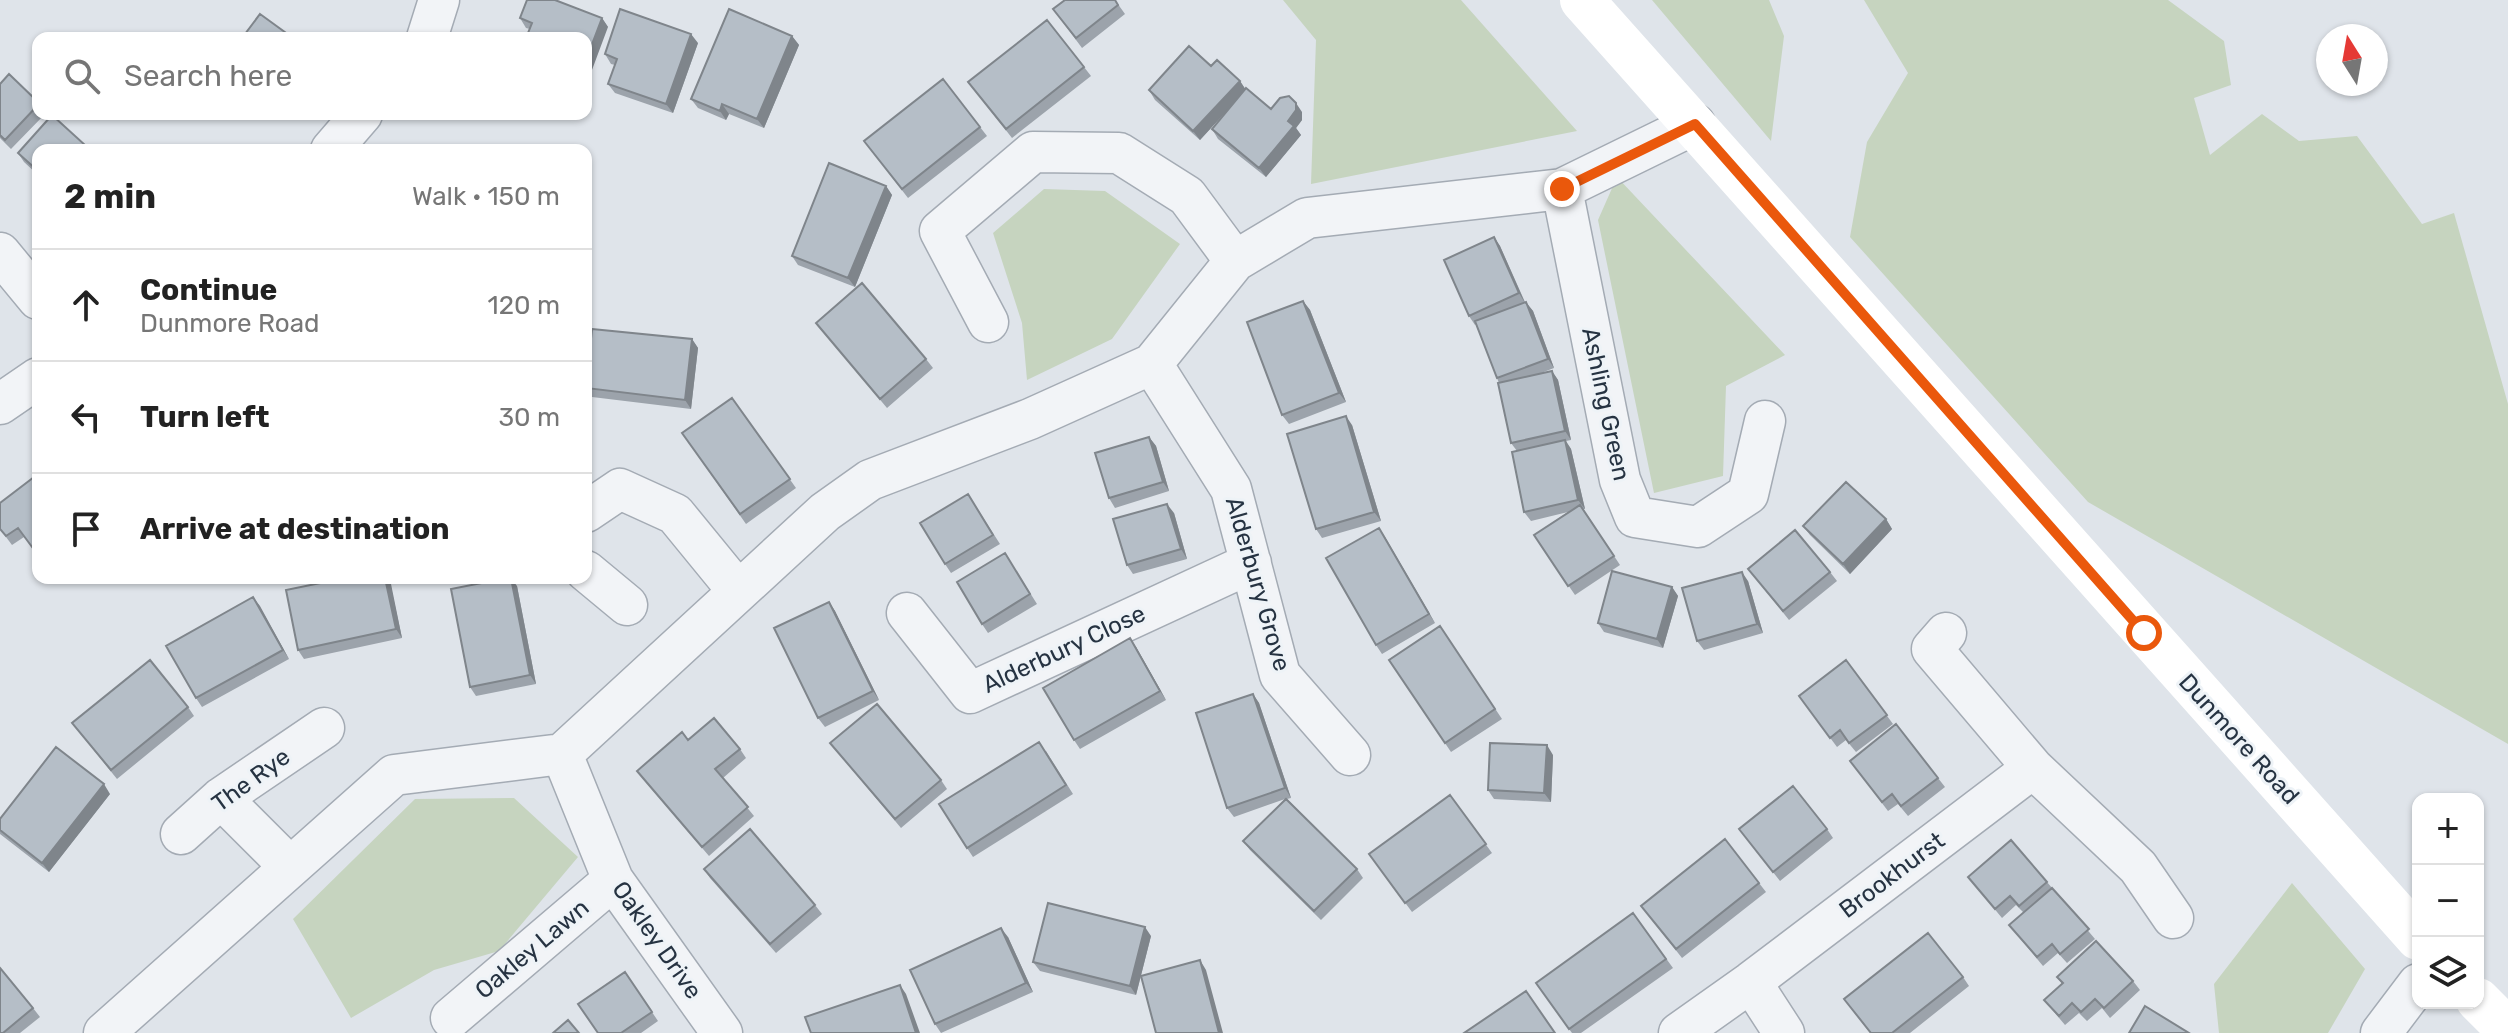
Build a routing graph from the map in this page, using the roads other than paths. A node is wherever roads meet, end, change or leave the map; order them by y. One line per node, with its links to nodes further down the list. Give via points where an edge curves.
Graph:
1 (439, 0): 3 (street)
2 (1582, 0): 5 (main road, Dunmore Road)
3 (429, 32)
4 (357, 120): 6 (street)
5 (1695, 124): 7 (street); 32 (main road, Dunmore Road)
6 (336, 144)
7 (1562, 189): 9 (street, via 1307,218); 15 (street, Ashling Green, via 1620,480 1635,517 1698,527 1748,494)
8 (0, 253): 10 (street)
9 (1235, 261): 11 (street, via 1187,196 1119,153 1033,152 940,231); 12 (street)
10 (32, 292)
11 (988, 322)
12 (1152, 364): 17 (street, Alderbury Grove, via 1231,489); 19 (street, via 1030,419 870,480 825,512)
13 (32, 382): 14 (street)
14 (0, 404)
15 (1765, 421)
16 (592, 508): 19 (street, via 620,489 675,514)
17 (1251, 563): 21 (street, Alderbury Close, via 970,693); 25 (street, Alderbury Grove, via 1280,675)
18 (592, 576): 20 (street)
19 (738, 591): 24 (street)
20 (627, 605)
21 (907, 613)
22 (1946, 633): 26 (street, via 1932,649)
23 (324, 728): 27 (street, The Rye)
24 (562, 754): 29 (street, via 394,775); 30 (street, Oakley Drive)
25 (1350, 755)
26 (2033, 768): 31 (street, via 2138,867); 33 (street, Brookhurst)
27 (221, 798): 28 (street, The Rye); 29 (street)
28 (181, 834)
29 (290, 867): 38 (street)
30 (613, 880): 36 (street, Oakley Lawn); 39 (street, Oakley Drive)
31 (2173, 918)
32 (2417, 937)
33 (1751, 982): 40 (street, Brookhurst); 41 (street)
34 (2412, 992): 42 (street)
35 (2484, 1006): 37 (main road)
36 (451, 1018)
37 (2508, 1030)
38 (104, 1033)
39 (722, 1033)
40 (1679, 1033)
41 (1784, 1033)
42 (2381, 1033)

